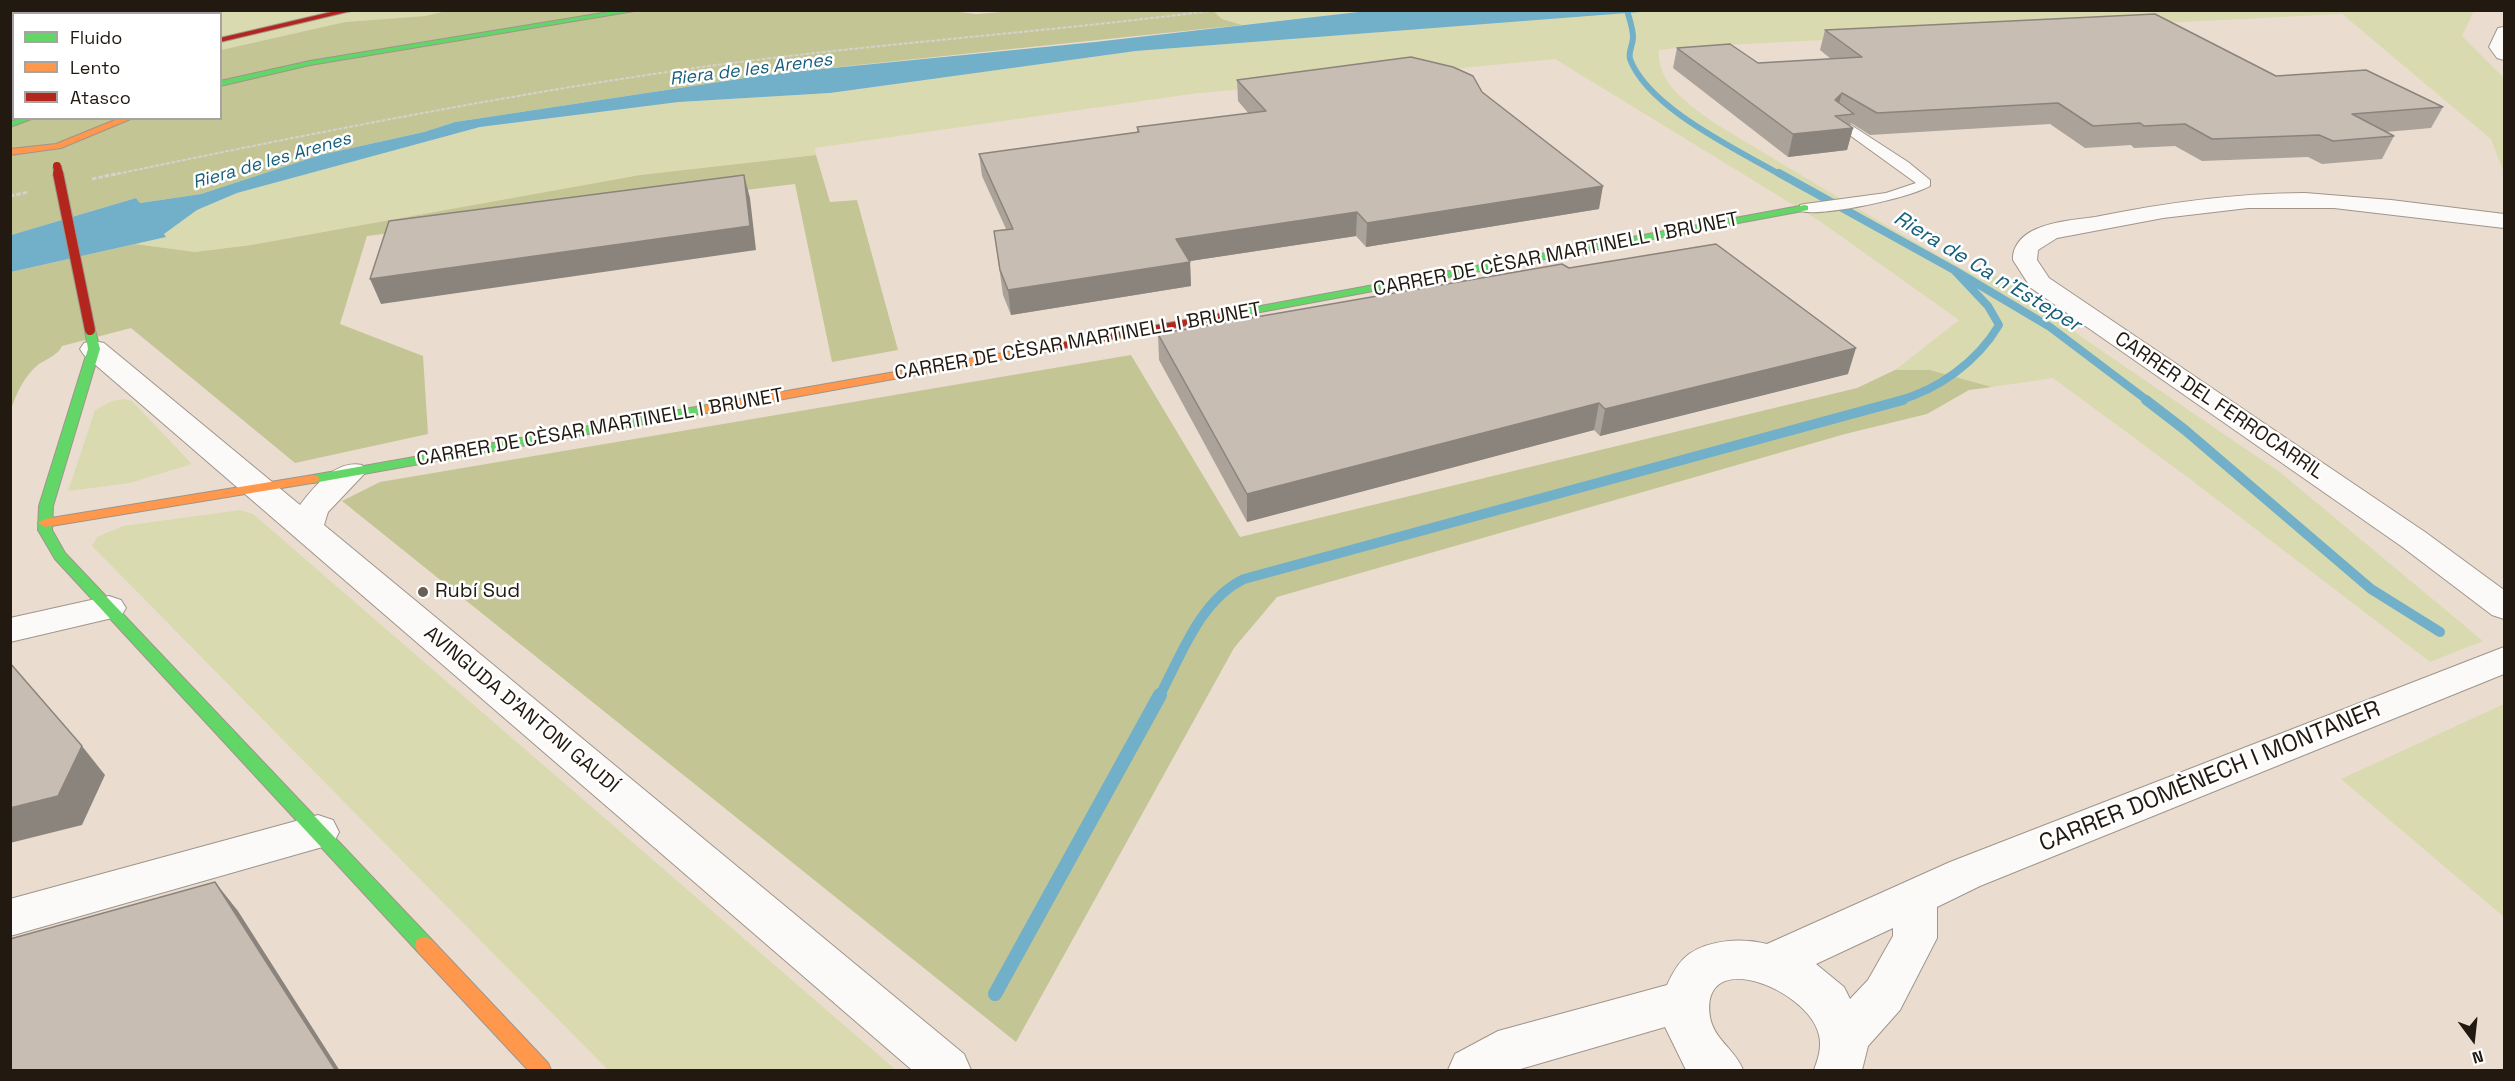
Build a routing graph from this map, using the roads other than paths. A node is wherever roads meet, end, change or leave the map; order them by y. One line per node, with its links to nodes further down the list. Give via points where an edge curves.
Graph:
1 (352, 10): 4 (main road)
2 (637, 10): 6 (main road, via 310,63)
3 (2505, 32): 5 (street, via 2498,47)
4 (222, 40)
5 (2505, 54)
6 (222, 84)
7 (1837, 120): 11 (lane, via 1925,183 1916,191)
8 (113, 122): 9 (main road, via 91,137)
9 (51, 148): 10 (main road); 13 (main road, bridge)
10 (10, 152)
11 (1805, 208): 14 (main road, CARRER DE CÈSAR MARTINELL I BRUNET)
12 (2505, 221): 18 (street, CARRER DEL FERROCARRIL, via 2330,202 2230,202 2050,232 2033,239 2025,249 2024,260 2040,283 2394,526)
13 (92, 339): 15 (street, AVINGUDA D'ANTONI GAUDÍ); 16 (main road, via 46,506)
14 (351, 472): 15 (main road, CARRER DE CÈSAR MARTINELL I BRUNET); 17 (street, via 313,509)
15 (259, 489): 16 (main road, CARRER DE CÈSAR MARTINELL I BRUNET); 17 (street, AVINGUDA D'ANTONI GAUDÍ)
16 (45, 523): 19 (main road, via 60,556)
17 (306, 528): 30 (street, AVINGUDA D'ANTONI GAUDÍ)
18 (2505, 607)
19 (110, 608): 20 (street); 22 (main road)
20 (10, 630)
21 (2505, 660): 23 (street, CARRER DOMÈNECH I MONTANER)
22 (318, 832): 24 (street); 29 (main road)
23 (1916, 896): 25 (street, CARRER DOMÈNECH I MONTANER); 27 (street, via 1915,938)
24 (10, 918)
25 (1773, 963): 26 (street, via 1748,958 1706,969 1692,982); 27 (street, via 1799,975 1821,993 1837,1015)
26 (1685, 1001): 28 (street, via 1686,1023); 31 (street, via 1515,1047)
27 (1844, 1060)
28 (1708, 1069)
29 (541, 1071)
30 (947, 1071)
31 (1472, 1071)

